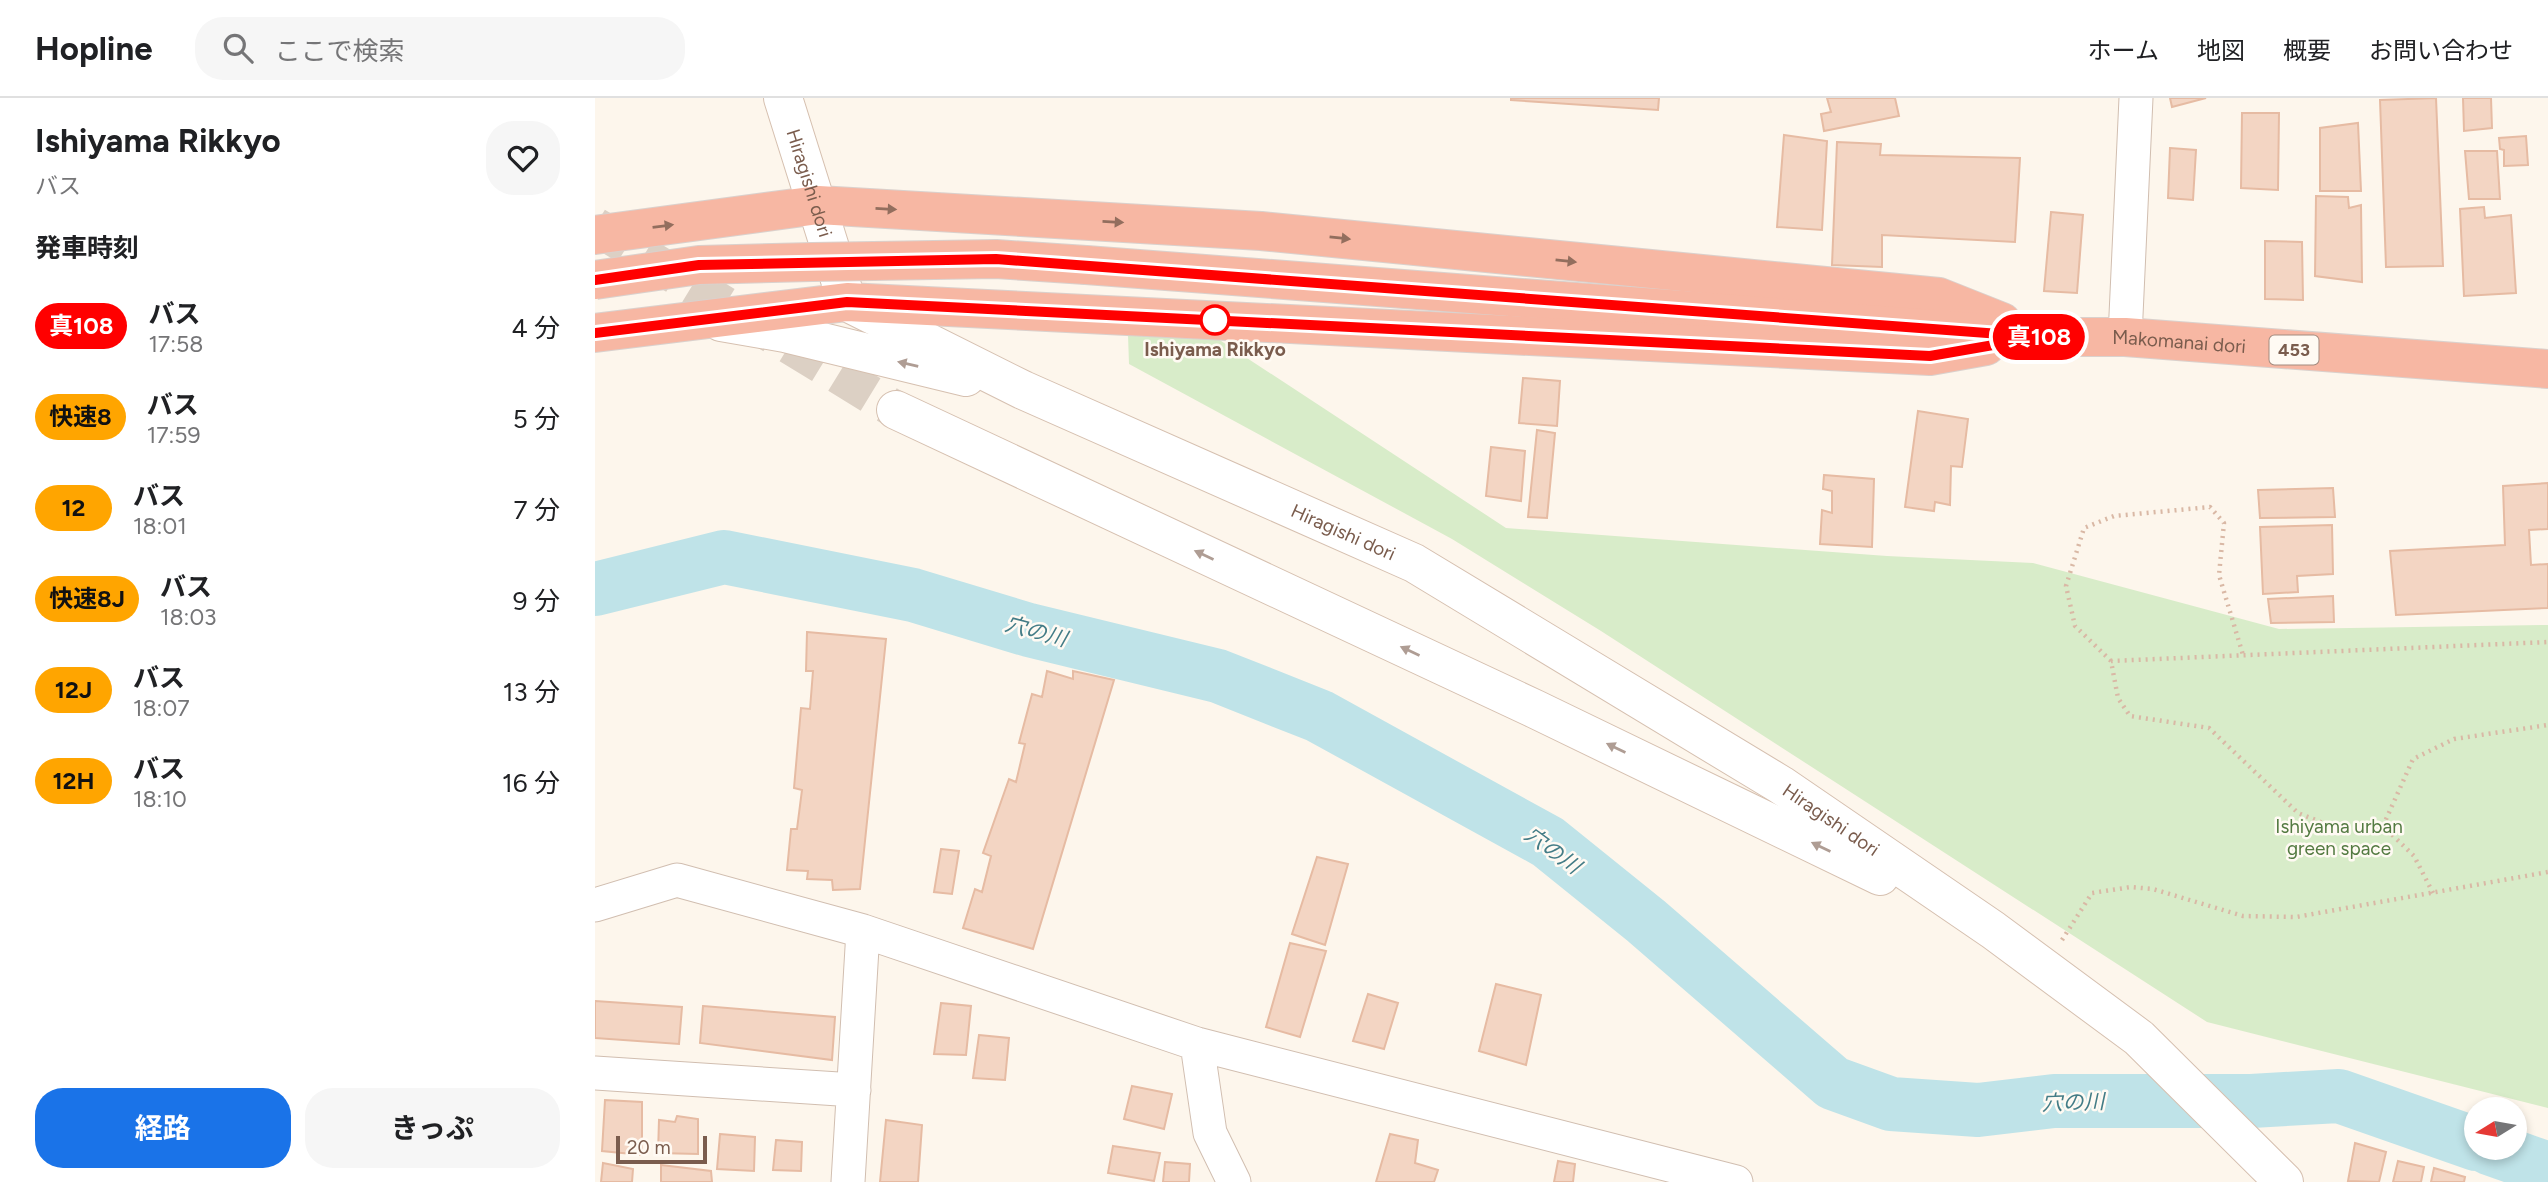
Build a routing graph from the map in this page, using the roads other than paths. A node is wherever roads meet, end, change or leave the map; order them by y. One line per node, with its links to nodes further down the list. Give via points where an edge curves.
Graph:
1 (2136, 98): 10 (street)
2 (788, 114): 3 (street, Hiragishi dori)
3 (818, 205): 4 (highway, one-way to 3); 6 (street, Hiragishi dori); 9 (highway, one-way to 9, via 1261,231 1939,297)
4 (595, 235)
5 (595, 280): 9 (highway, Makomanai dori / 453, bridge, via 699,265 996,259)
6 (847, 302): 7 (highway); 9 (highway, via 1930,356); 12 (street, Hiragishi dori)
7 (707, 319): 8 (highway); 12 (street, one-way to 7)
8 (595, 333)
9 (2040, 337): 10 (highway, Makomanai dori / 453)
10 (2125, 337): 11 (highway, Makomanai dori / 453)
11 (2548, 369)
12 (1023, 390): 15 (street, Hiragishi dori, via 1414,563 1781,785)
13 (896, 410): 15 (street, Hiragishi dori, one-way to 13, via 1535,709)
14 (595, 905): 16 (street, via 677,880)
15 (1993, 930): 23 (street, Hiragishi dori, via 2139,1038)
16 (863, 931): 17 (street); 19 (street)
17 (1197, 1044): 21 (street, via 1210,1133); 22 (street)
18 (595, 1073): 19 (street)
19 (854, 1090): 20 (street)
20 (848, 1182)
21 (1234, 1182)
22 (1736, 1182)
23 (2284, 1182)

